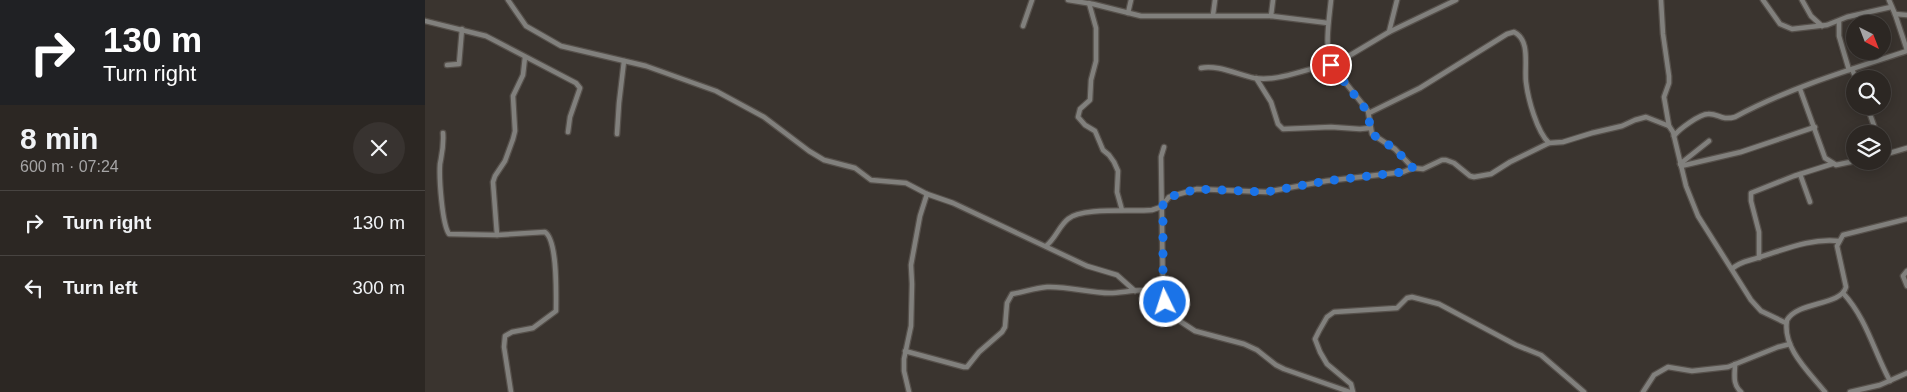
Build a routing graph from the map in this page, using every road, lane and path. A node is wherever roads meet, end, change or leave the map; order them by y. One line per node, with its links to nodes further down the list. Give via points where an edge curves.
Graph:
1 (508, 0): 30 (street, via 526,26 548,39 571,49)
2 (1032, 0): 24 (street)
3 (1068, 0): 14 (street)
4 (1131, 0): 16 (street)
5 (1215, 0): 18 (street)
6 (1273, 0): 20 (street)
7 (1331, 0): 23 (street)
8 (1397, 0): 27 (street)
9 (1661, 0): 38 (street, via 1669,76 1664,97)
10 (1763, 0): 25 (street, via 1776,20 1786,28)
11 (1802, 0): 25 (street, via 1811,16)
12 (1889, 0): 15 (street)
13 (1452, 1): 27 (street)
14 (1089, 3): 16 (street); 58 (street, via 1096,28 1096,61 1090,100 1080,109 1078,116 1095,131 1103,150 1118,171 1117,192)
15 (1891, 7): 17 (street); 22 (street)
16 (1128, 13): 18 (street, via 1141,16)
17 (1895, 14): 19 (street); 28 (street)
18 (1213, 15): 20 (street)
19 (1907, 15)
20 (1271, 16): 23 (street)
21 (425, 21): 26 (street)
22 (1839, 21): 25 (street); 34 (street, via 1839,36)
23 (1328, 23): 32 (street)
24 (1023, 26)
25 (1822, 26)
26 (462, 29): 29 (street, via 486,36); 31 (street, via 459,64)
27 (1389, 32): 32 (street)
28 (1907, 50): 34 (street)
29 (525, 57): 41 (street, via 579,85); 60 (street, via 523,75 513,96 513,139 493,182)
30 (625, 61): 43 (street); 55 (street, via 671,74 731,98 829,162 855,168 871,180 906,183)
31 (447, 65)
32 (1331, 65): 35 (street, via 1279,78); 37 (street)
33 (1201, 68): 35 (street, via 1221,69)
34 (1850, 69): 36 (street)
35 (1256, 78): 39 (street, via 1283,129)
36 (1800, 89): 40 (street); 44 (street, via 1735,117 1725,119 1705,114)
37 (1369, 113): 39 (street); 46 (street, via 1420,88 1514,32 1520,36 1524,46 1531,107)
38 (1669, 126): 44 (street); 46 (street, via 1646,117 1563,142)
39 (1370, 128): 53 (street, via 1375,137 1395,149)
40 (1815, 128): 51 (street, via 1825,158); 52 (street, via 1741,152)
41 (568, 132)
42 (443, 133): 60 (street, via 440,177 446,230 452,236)
43 (617, 134)
44 (1674, 136): 52 (street)
45 (1709, 141): 52 (street)
46 (1549, 143): 53 (street, via 1491,174 1477,177 1446,160 1423,169)
47 (1164, 147): 57 (street, via 1161,156)
48 (1907, 148): 49 (street)
49 (1891, 151)
50 (1846, 163): 51 (street)
51 (1832, 164): 54 (street)
52 (1681, 165): 64 (street, via 1698,216)
53 (1413, 168): 57 (street, via 1266,192 1197,189 1169,197)
54 (1800, 174): 56 (street); 63 (street, via 1751,193 1759,232)
55 (927, 194): 62 (street); 72 (street, via 911,265 911,326)
56 (1809, 202)
57 (1163, 203): 58 (street, via 1152,210); 69 (street)
58 (1122, 210): 62 (street, via 1075,214 1063,223)
59 (1907, 220): 61 (street, via 1846,234)
60 (497, 236): 76 (street, via 548,233 556,276 556,311 533,328 505,336)
61 (1839, 241): 63 (street, via 1787,246); 68 (street, via 1837,253 1846,287)
62 (1046, 246): 67 (street, via 1087,266 1117,275)
63 (1759, 258): 64 (street)
64 (1732, 269): 70 (street, via 1757,308)
65 (1907, 272): 66 (street, via 1903,276)
66 (1907, 286)
67 (1135, 291): 69 (street); 72 (street, via 1110,293 1048,287 1012,294 1007,303 1002,332 967,367)
68 (1843, 293): 70 (street, via 1789,315); 75 (street, via 1871,336)
69 (1163, 296): 78 (street, via 1167,312 1195,331 1244,344 1285,370)
70 (1786, 323): 71 (street)
71 (1790, 344): 73 (street); 82 (street)
72 (905, 351): 77 (street, via 904,370)
73 (1735, 364): 80 (street, via 1697,370 1668,367 1654,375); 81 (street, via 1735,382)
74 (1907, 373): 75 (street)
75 (1890, 382): 83 (street)
76 (511, 392)
77 (909, 392)
78 (1352, 392): 79 (street, via 1351,384 1327,364 1317,345 1315,339 1324,320 1334,312 1397,308 1412,297 1439,304 1541,355)
79 (1584, 392)
80 (1643, 392)
81 (1741, 392)
82 (1825, 392)
83 (1851, 392)

